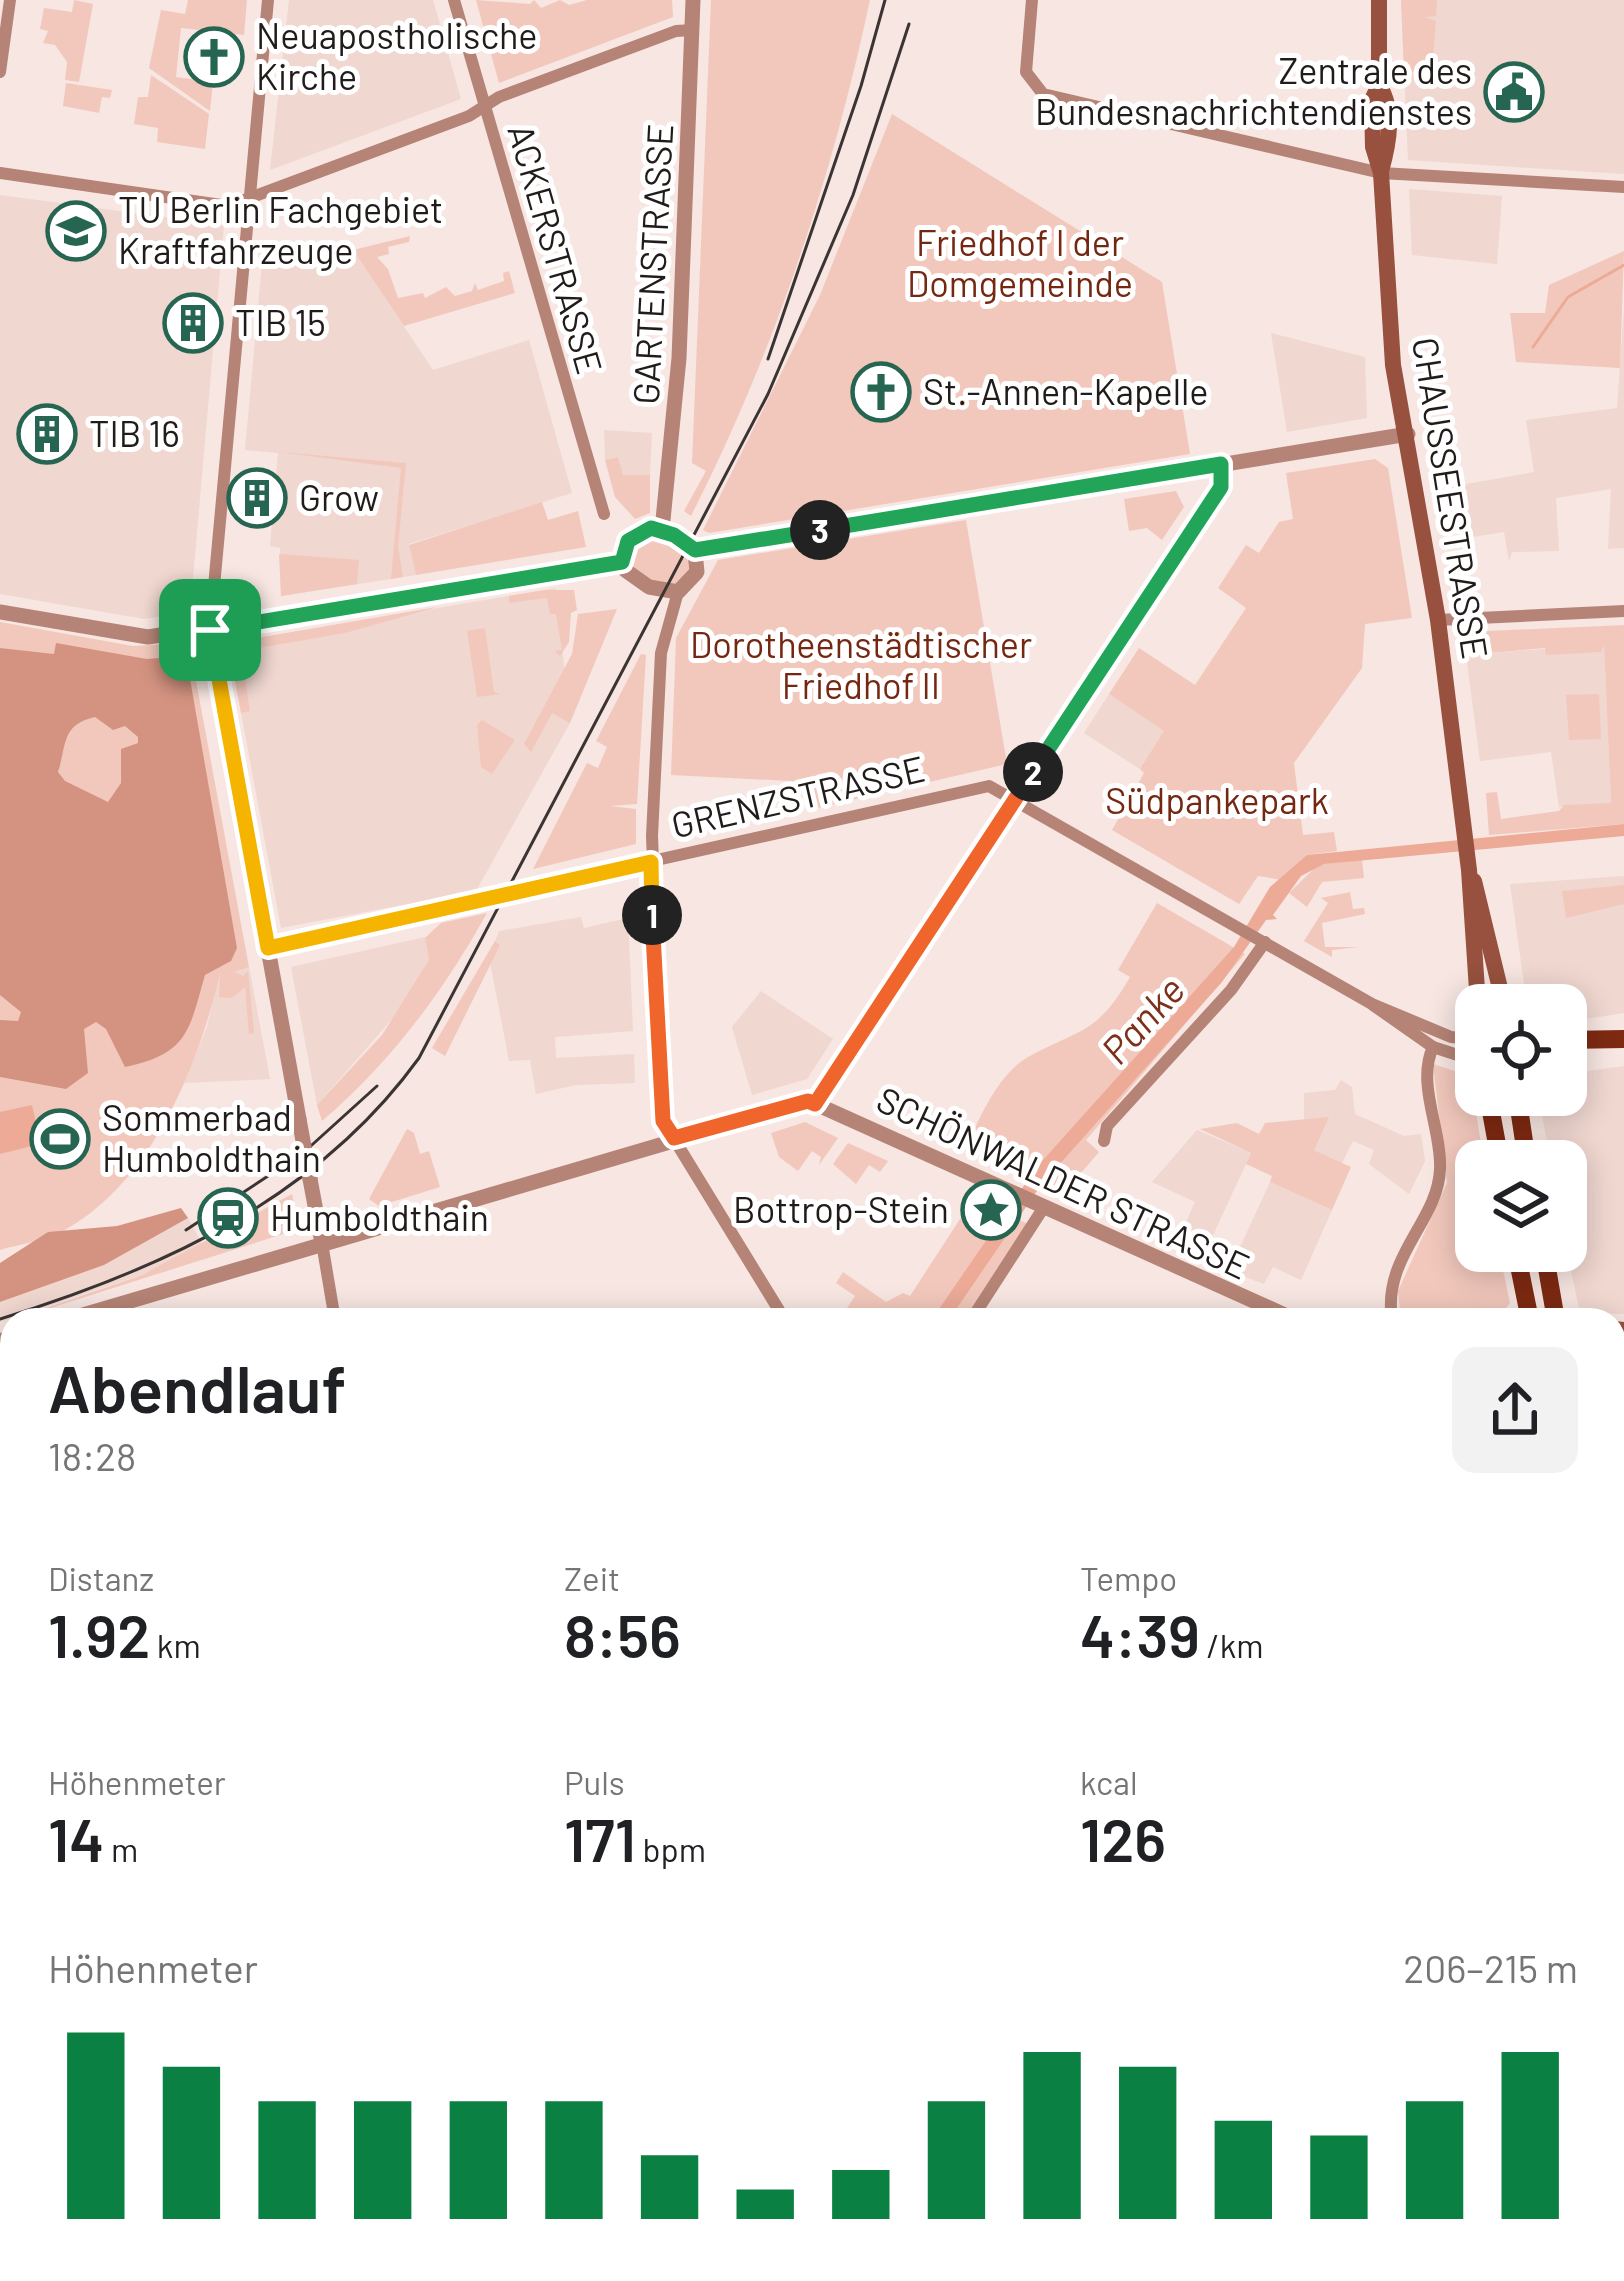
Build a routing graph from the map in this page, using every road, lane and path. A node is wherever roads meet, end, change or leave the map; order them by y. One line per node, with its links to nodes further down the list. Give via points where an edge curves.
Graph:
1 (10, 0): 8 (street)
2 (268, 0): 13 (street)
3 (454, 0): 9 (street, ACKERSTRASSE)
4 (693, 0): 7 (street, GARTENSTRASSE)
5 (1032, 0): 10 (street, via 1028,78 1043,94)
6 (1379, 0): 10 (main road, CHAUSSEESTRASSE, via 1378,85 1387,98 1389,142)
7 (694, 30): 9 (street); 17 (street, GARTENSTRASSE, via 673,454)
8 (0, 72)
9 (483, 107): 13 (street); 16 (street, ACKERSTRASSE)
10 (1381, 172): 12 (street); 14 (main road, CHAUSSEESTRASSE, via 1394,364)
11 (0, 173): 13 (street, via 228,206)
12 (1624, 187)
13 (246, 200): 24 (street)
14 (1408, 434): 15 (street); 23 (main road, CHAUSSEESTRASSE)
15 (1221, 464): 18 (street); 25 (street, via 1221,487)
16 (604, 514)
17 (662, 530): 18 (street); 19 (street, via 633,534)
18 (695, 550): 20 (street, via 697,572)
19 (622, 562): 20 (street, via 638,581); 24 (street)
20 (678, 592): 27 (street, via 661,653)
21 (1624, 611): 23 (street)
22 (0, 612): 24 (street, via 148,637)
23 (1438, 620): 26 (main road, CHAUSSEESTRASSE)
24 (210, 630): 29 (street)
25 (1016, 799): 27 (street, GRENZSTRASSE, via 989,786 967,789); 28 (street); 40 (street)
26 (1467, 849): 30 (main road); 31 (main road)
27 (651, 862): 29 (street, GRENZSTRASSE, bridge); 41 (street, via 659,1078 663,1121)
28 (1261, 940): 32 (street); 42 (street, via 1231,990 1107,1126)
29 (268, 948): 44 (street, bridge)
30 (1477, 984)
31 (1499, 984)
32 (1372, 1004): 33 (street); 38 (street)
33 (1455, 1037)
34 (1624, 1039): 36 (main road)
35 (1587, 1041): 36 (main road)
36 (1603, 1041): 37 (main road)
37 (1587, 1046)
38 (1433, 1047): 39 (street); 52 (street, via 1427,1066 1441,1170 1390,1286)
39 (1455, 1054)
40 (815, 1104): 41 (street); 43 (street, SCHÖNWALDER STRASSE)
41 (674, 1138): 44 (street); 49 (street)
42 (1104, 1141)
43 (1038, 1204): 50 (street); 51 (street, SCHÖNWALDER STRASSE)
44 (322, 1243): 47 (street); 48 (street)
45 (1521, 1272): 53 (main road)
46 (1548, 1272): 54 (main road)
47 (106, 1308)
48 (333, 1308)
49 (778, 1308)
50 (978, 1308)
51 (1266, 1308)
52 (1391, 1308)
53 (1528, 1308)
54 (1554, 1308)

